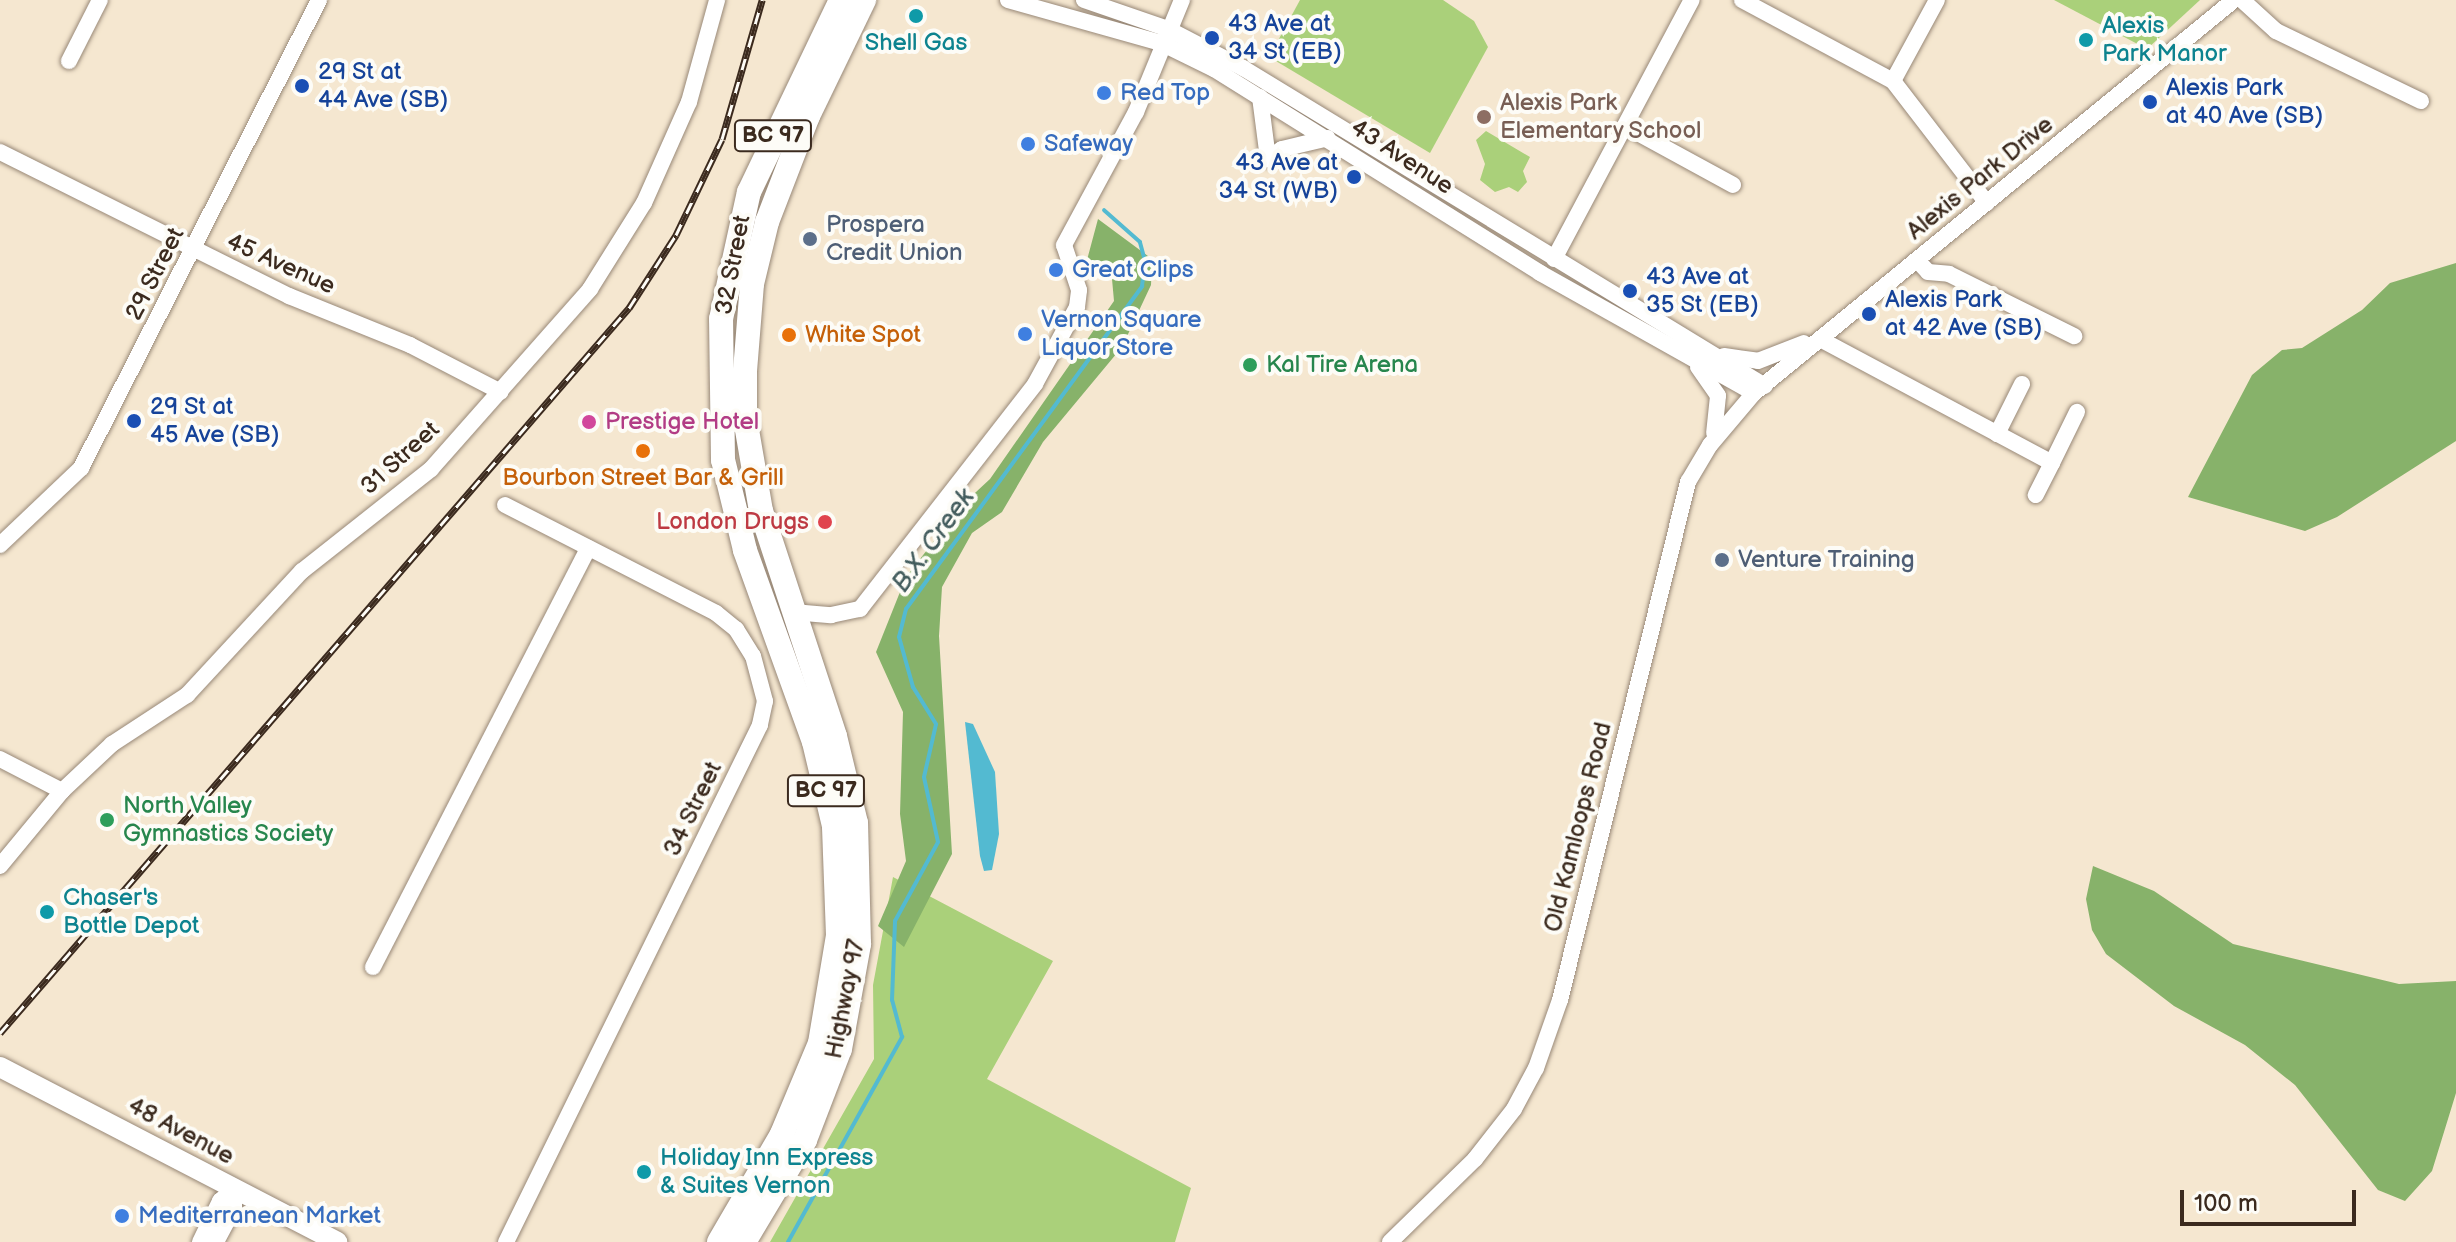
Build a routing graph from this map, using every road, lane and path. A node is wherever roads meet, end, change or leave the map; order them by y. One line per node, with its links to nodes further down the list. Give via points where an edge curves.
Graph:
1 (100, 0): 15 (street)
2 (319, 0): 24 (street, 29 Street)
3 (717, 0): 35 (street, 31 Street, via 689,102 644,203 590,289)
4 (841, 0): 27 (highway, 32 Street / BC 97, via 749,192)
5 (864, 0): 28 (highway, 32 Street / BC 97, via 783,174)
6 (1008, 0): 14 (street, 43 Avenue)
7 (1084, 0): 14 (street, 43 Avenue)
8 (1182, 0): 14 (street)
9 (1692, 0): 19 (street)
10 (1742, 0): 16 (street)
11 (1937, 0): 16 (street)
12 (2234, 0): 23 (street, Alexis Park Drive)
13 (2242, 0): 18 (street, via 2276,31)
14 (1164, 36): 17 (street, 43 Avenue); 25 (street, 43 Avenue, via 1243,68); 46 (street, via 1136,112 1064,245 1079,290 1070,325 1035,384 860,609 831,615)
15 (69, 61)
16 (1893, 81): 23 (street)
17 (1260, 97): 20 (street, 43 Avenue); 20 (street, via 1268,159 1282,149)
18 (2421, 101)
19 (1625, 126): 22 (street); 25 (street)
20 (1328, 138): 32 (street, 43 Avenue)
21 (0, 152): 24 (street, 45 Avenue)
22 (1733, 185)
23 (1987, 203): 26 (street, Alexis Park Drive)
24 (194, 250): 35 (street, 45 Avenue, via 410,345); 43 (street, 29 Street, via 81,468)
25 (1554, 259): 31 (street, 43 Avenue)
26 (1917, 260): 29 (street, Alexis Park Drive); 30 (street, via 1928,272 1949,274)
27 (727, 279): 28 (street); 45 (highway, 32 Street / BC 97, via 719,414 723,460)
28 (752, 284): 39 (highway, 32 Street / BC 97, via 745,371)
29 (1825, 335): 31 (street, via 1758,361); 34 (street, Alexis Park Drive); 37 (street)
30 (2074, 336)
31 (1715, 354): 34 (street, 43 Avenue)
32 (1693, 362): 34 (street, 43 Avenue); 38 (street, via 1709,378 1720,408)
33 (2022, 384): 37 (street)
34 (1759, 390): 38 (street, Old Kamloops Road)
35 (501, 392): 48 (street, 31 Street, via 431,469 302,571 187,695 112,744)
36 (2077, 412): 40 (street)
37 (1997, 434): 40 (street)
38 (1710, 445): 59 (street, Old Kamloops Road, via 1688,482 1560,1000 1536,1068 1514,1109 1475,1159)
39 (750, 462): 46 (highway, Highway 97 / BC 97)
40 (2052, 463): 41 (street)
41 (2036, 495)
42 (505, 505): 44 (street, 34 Street)
43 (0, 545)
44 (588, 548): 50 (street); 56 (street, 34 Street, via 736,629 753,656 765,701 746,754)
45 (745, 550): 57 (highway, Highway 97 / BC 97, via 814,742 834,826 838,936 820,1043 782,1134)
46 (793, 612): 58 (highway, Highway 97 / BC 97, via 835,736 856,823 859,944 840,1049 805,1140)
47 (0, 759): 48 (street)
48 (62, 791): 49 (street, 31 Street)
49 (0, 866)
50 (373, 967)
51 (0, 1067): 52 (main road, 48 Avenue)
52 (234, 1188): 53 (street, via 220,1201); 54 (street, via 234,1208); 55 (main road, 48 Avenue)
53 (200, 1242)
54 (216, 1242)
55 (337, 1242)
56 (506, 1242)
57 (719, 1242)
58 (744, 1242)
59 (1390, 1242)

